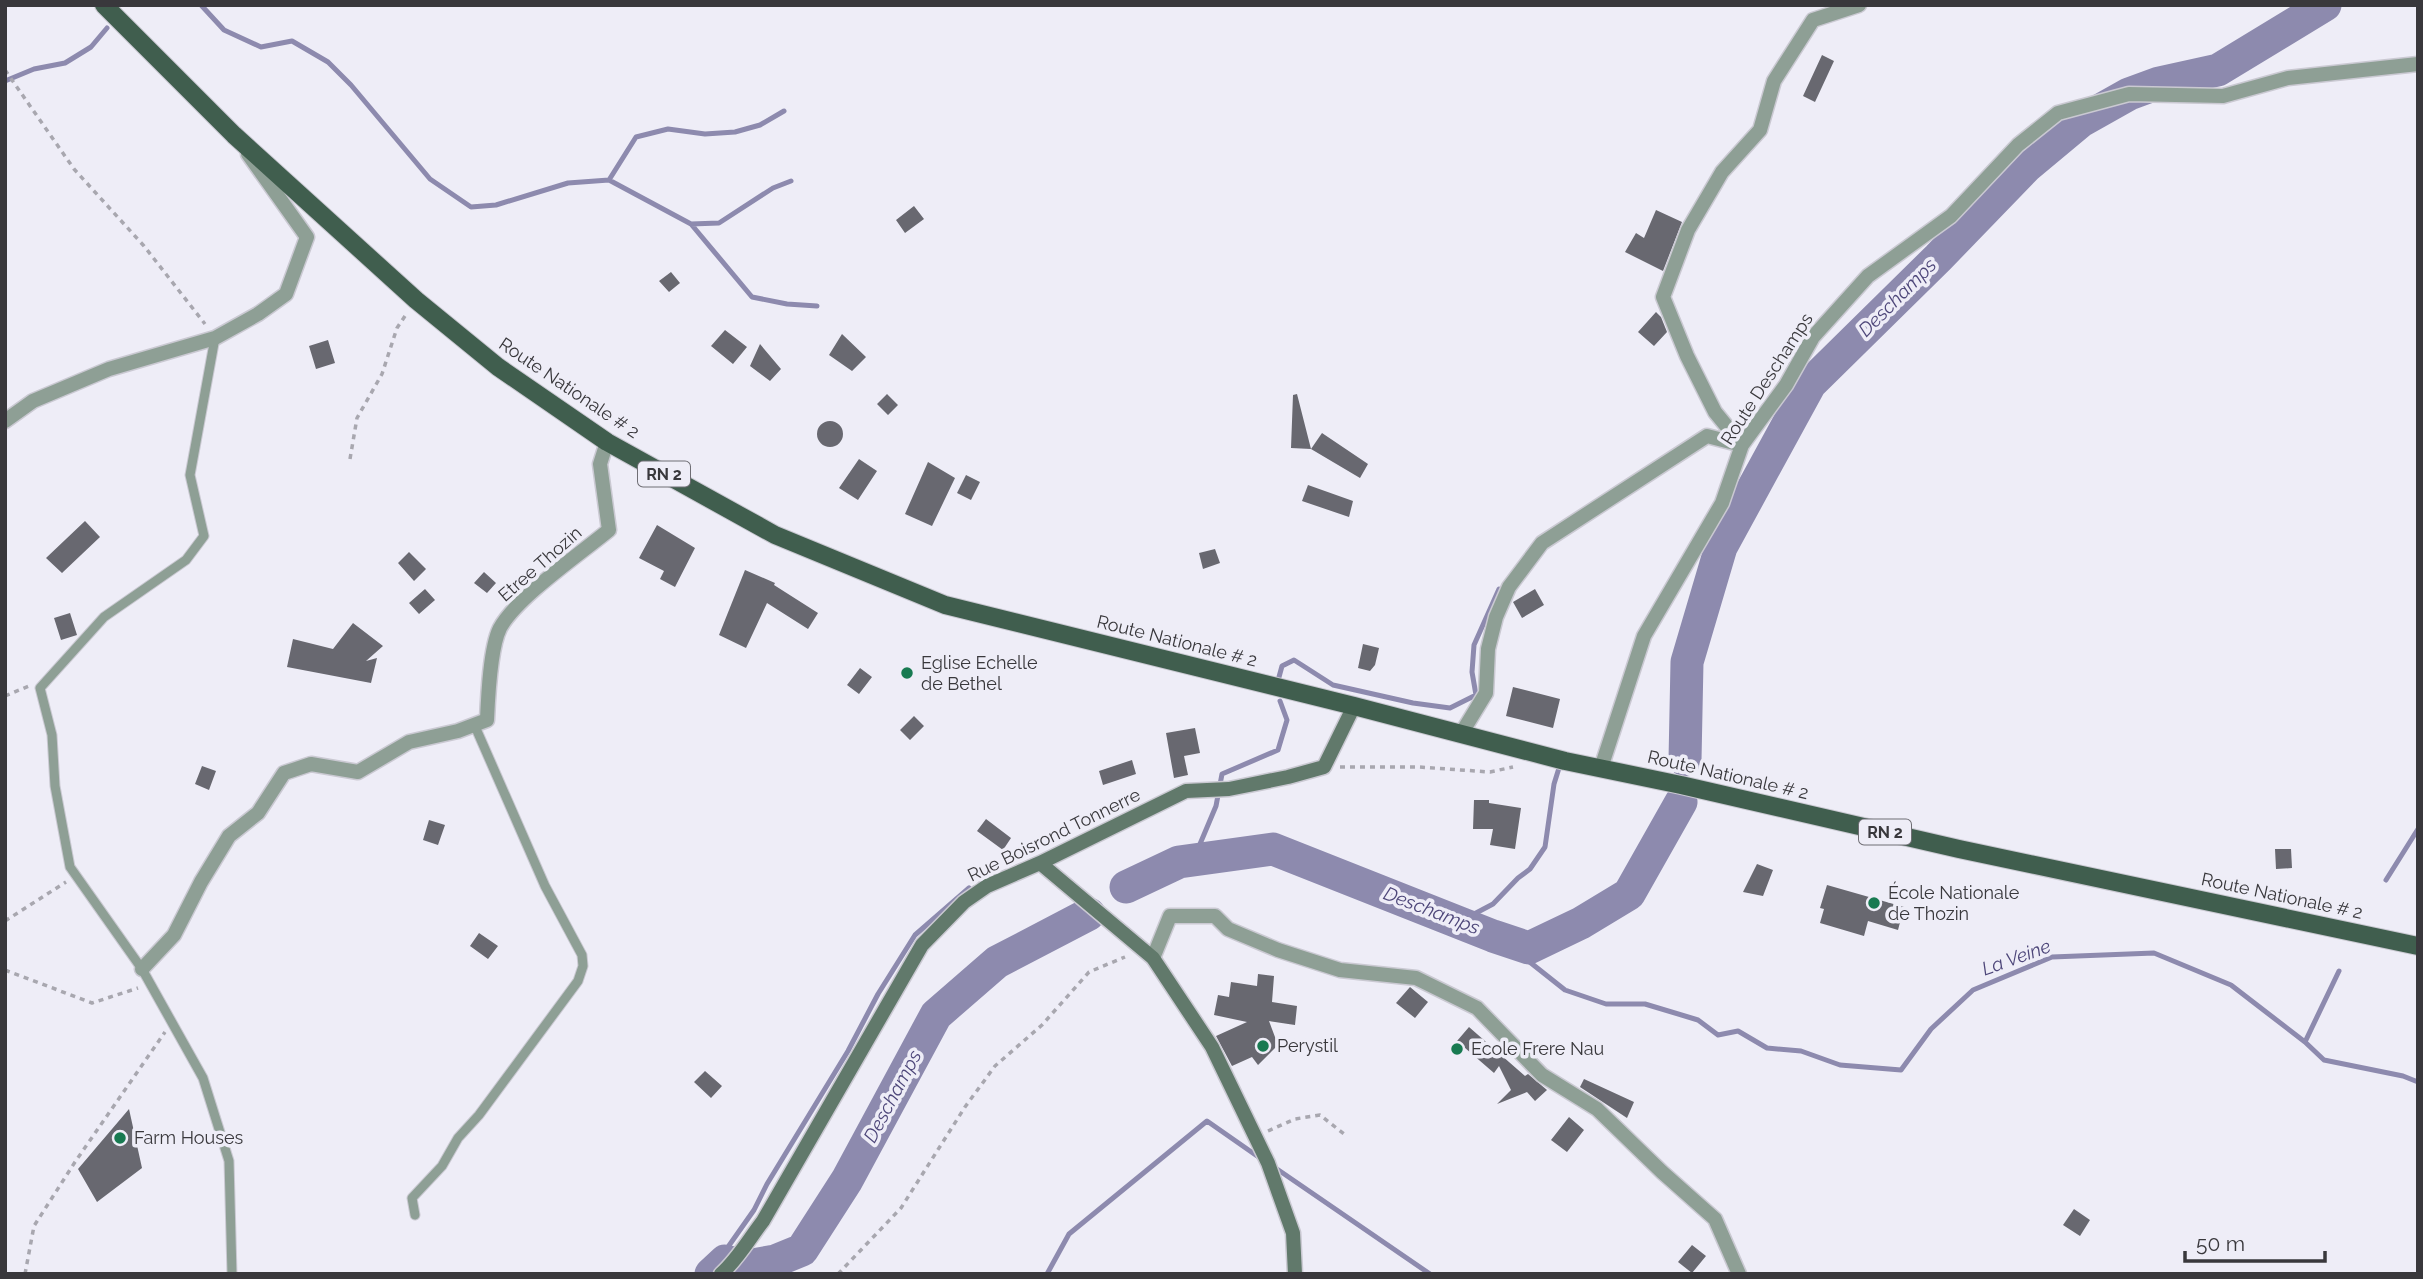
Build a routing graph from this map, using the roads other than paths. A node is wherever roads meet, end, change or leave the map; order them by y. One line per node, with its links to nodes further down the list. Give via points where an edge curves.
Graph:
1 (104, 5): 4 (main road, Route Nationale # 2 / RN 2)
2 (1859, 5): 8 (street, via 1813,20 1774,81 1760,130 1722,172 1688,230 1663,297 1715,412)
3 (2418, 64): 8 (street, Route Deschamps, via 2288,78 2223,96 2129,94 2058,113 2018,145 1951,216 1868,276 1813,337 1786,385)
4 (234, 135): 5 (street, via 307,237 286,294); 7 (main road, Route Nationale # 2 / RN 2, via 416,300 498,367)
5 (215, 338): 6 (street, via 109,369 33,401); 16 (lane, via 190,475 204,536 186,560 104,617 40,688 52,735 55,786 70,867)
6 (5, 421)
7 (607, 442): 9 (main road, Route Nationale # 2 / RN 2, via 775,536 945,605); 10 (street, Etree Thozin, via 600,464 609,530 514,608 499,630 486,720)
8 (1742, 445): 11 (street, via 1707,436 1542,543 1508,587 1488,649 1486,693); 12 (street, Route Deschamps, via 1722,503 1644,636)
9 (1354, 706): 11 (main road, Route Nationale # 2 / RN 2); 13 (street, Rue Boisrond Tonnerre, via 1324,767 1229,789 1186,792)
10 (474, 724): 16 (street, via 409,742 358,772 311,764 284,773 258,813 229,836 174,935); 17 (lane, via 545,886 582,955 583,966 578,981 458,1138 442,1166 412,1198)
11 (1461, 734): 12 (main road, Route Nationale # 2 / RN 2)
12 (1601, 768): 14 (main road, Route Nationale # 2 / RN 2)
13 (1040, 863): 15 (street); 19 (street, Rue Boisrond Tonnerre, via 987,886 964,902 922,945 759,1226)
14 (2418, 946)
15 (1148, 954): 20 (street, via 1212,1047 1256,1136 1293,1233); 21 (street, via 1170,916 1215,916 1228,929 1278,950 1340,970 1416,978 1477,1008 1542,1075 1597,1109 1715,1219)
16 (142, 969): 18 (lane, via 203,1078 229,1161)
17 (415, 1215)
18 (232, 1274)
19 (721, 1274)
20 (1295, 1274)
21 (1739, 1274)

